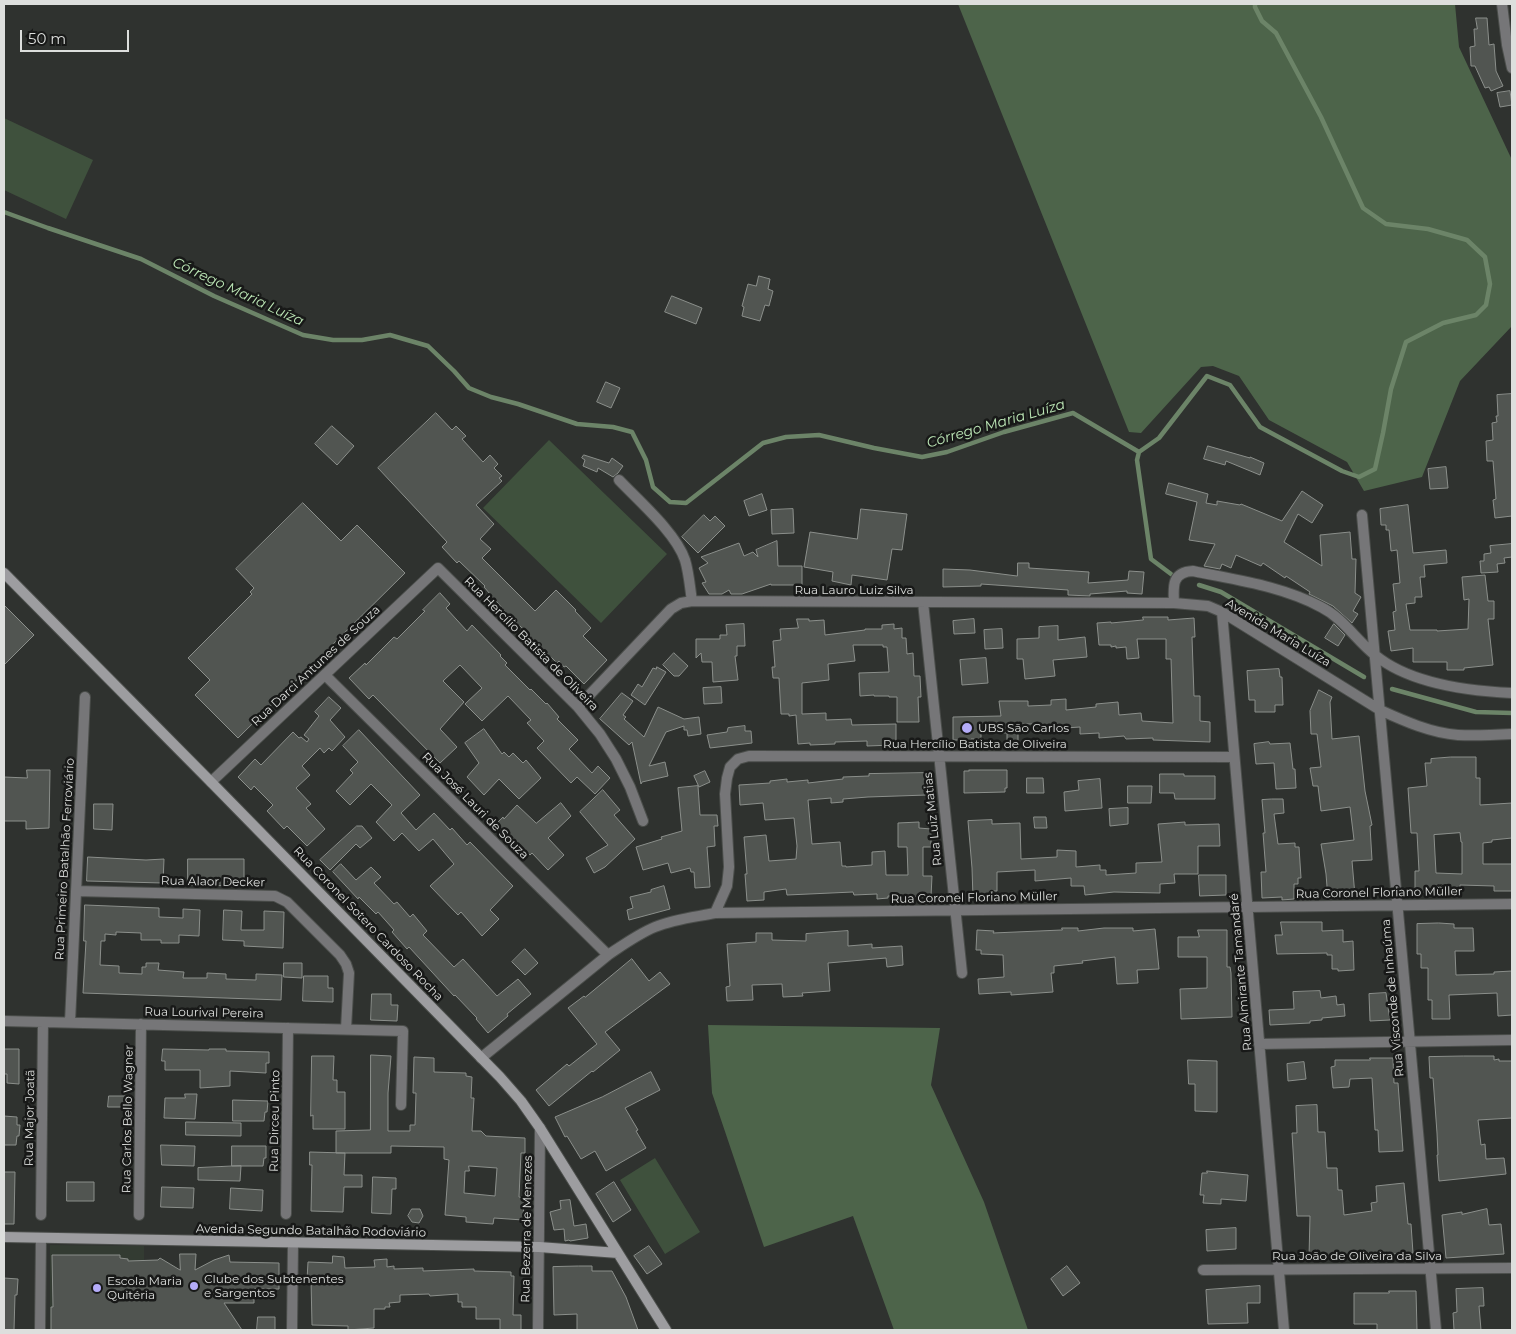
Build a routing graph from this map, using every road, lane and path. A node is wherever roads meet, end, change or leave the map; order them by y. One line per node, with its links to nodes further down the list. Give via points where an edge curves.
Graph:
1 (1502, 4): 2 (street)
2 (1512, 68)
3 (619, 480): 7 (street, via 677,545 685,559)
4 (1362, 515): 11 (street, Rua Visconde de Inhaúma)
5 (438, 568): 12 (street, Rua Darci Antunes de Souza); 15 (street, Rua Hercílio Batista de Oliveira)
6 (4, 573): 20 (street, Rua Coronel Sotero Cardoso Rocha)
7 (692, 602): 8 (street, Rua Lauro Luiz Silva); 15 (street, Rua Lauro Luiz Silva, via 681,603 671,609)
8 (923, 602): 9 (street, Rua Lauro Luiz Silva); 18 (street, Rua Luiz Matias)
9 (1174, 603): 10 (street, Avenida Maria Luíza, via 1208,606); 11 (street, Avenida Maria Luíza, via 1176,580 1185,571 1275,589 1324,608)
10 (1222, 612): 16 (street, Avenida Maria Luíza); 19 (street, Rua Almirante Tamandaré)
11 (1375, 655): 13 (street, Avenida Maria Luíza, via 1401,671 1426,680 1461,689); 16 (street, Rua Visconde de Inhaúma)
12 (325, 675): 20 (street, Rua Darci Antunes de Souza); 28 (street, Rua José Lauri de Souza)
13 (1512, 693)
14 (86, 697): 22 (street, Rua Primeiro Batalhão Ferroviário)
15 (578, 707): 21 (street, Rua Hercílio Batista de Oliveira, via 616,758)
16 (1380, 710): 17 (street, Avenida Maria Luíza, via 1430,730 1457,735); 24 (street, Rua Visconde de Inhaúma)
17 (1512, 734)
18 (939, 756): 19 (street, Rua Hercílio Batista de Oliveira); 26 (street, Rua Luiz Matias); 27 (street, Rua Hercílio Batista de Oliveira, via 749,756 738,759 730,767 727,778 729,868 727,886)
19 (1234, 757): 25 (street, Rua Almirante Tamandaré)
20 (211, 782): 39 (street, Rua Coronel Sotero Cardoso Rocha)
21 (643, 821)
22 (76, 891): 32 (street, Rua Primeiro Batalhão Ferroviário); 35 (street, Rua Alaor Decker, via 282,898 346,964 349,973)
23 (1512, 904): 24 (street, Rua Coronel Floriano Müller)
24 (1397, 905): 25 (street, Rua Coronel Floriano Müller); 37 (street, Rua Visconde de Inhaúma)
25 (1247, 907): 26 (street, Rua Coronel Floriano Müller); 38 (street, Rua Almirante Tamandaré)
26 (955, 910): 27 (street, Rua Coronel Floriano Müller); 29 (street, Rua Luiz Matias)
27 (715, 913): 28 (street, Rua Coronel Floriano Müller, via 655,927)
28 (608, 955): 39 (street, Rua Coronel Floriano Müller)
29 (962, 972)
30 (4, 1021): 31 (street, Rua Lourival Pereira)
31 (43, 1022): 32 (street, Rua Lourival Pereira); 43 (street, Rua Major Joatã)
32 (70, 1022): 33 (street, Rua Lourival Pereira)
33 (142, 1024): 34 (street, Rua Lourival Pereira); 44 (street, Rua Carlos Bello Wagner)
34 (288, 1028): 35 (street, Rua Lourival Pereira); 42 (street, Rua Dirceu Pinto)
35 (346, 1029): 40 (street, Rua Lourival Pereira, via 403,1030)
36 (1512, 1040): 37 (street)
37 (1410, 1042): 38 (street); 50 (street, Rua Visconde de Inhaúma)
38 (1259, 1044): 52 (street, Rua Almirante Tamandaré)
39 (482, 1058): 41 (street, Rua Coronel Sotero Cardoso Rocha, via 521,1101)
40 (401, 1105)
41 (540, 1128): 48 (street, Rua Bezerra de Menezes); 49 (street, Rua Coronel Sotero Cardoso Rocha)
42 (286, 1214)
43 (41, 1215)
44 (139, 1215)
45 (4, 1237): 46 (street, Avenida Segundo Batalhão Rodoviário)
46 (41, 1238): 47 (street, Avenida Segundo Batalhão Rodoviário); 54 (street)
47 (293, 1243): 48 (street, Avenida Segundo Batalhão Rodoviário); 55 (street)
48 (539, 1248): 49 (street, Avenida Segundo Batalhão Rodoviário); 56 (street, Rua Bezerra de Menezes)
49 (618, 1253): 57 (street, Rua Coronel Sotero Cardoso Rocha)
50 (1430, 1268): 51 (street, Rua João de Oliveira da Silva); 52 (street, Rua João de Oliveira da Silva); 59 (street, Rua Visconde de Inhaúma)
51 (1512, 1268)
52 (1279, 1269): 53 (street, Rua João de Oliveira da Silva); 58 (street, Rua Almirante Tamandaré)
53 (1203, 1270)
54 (40, 1330)
55 (292, 1330)
56 (538, 1330)
57 (666, 1330)
58 (1284, 1330)
59 (1436, 1330)

